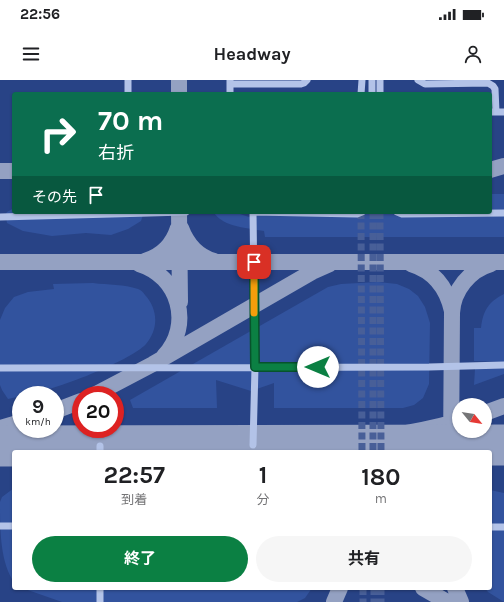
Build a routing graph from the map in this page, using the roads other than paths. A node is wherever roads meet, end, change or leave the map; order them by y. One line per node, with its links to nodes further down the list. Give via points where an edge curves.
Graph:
1 (128, 80): 8 (street)
2 (307, 80): 7 (street, via 301,84)
3 (362, 80): 9 (street)
4 (372, 80): 10 (street)
5 (380, 80): 11 (street)
6 (418, 80): 12 (street, via 425,84 488,83 495,89)
7 (230, 82)
8 (128, 92)
9 (362, 92)
10 (372, 92)
11 (380, 92)
12 (493, 112): 13 (street)
13 (504, 112)
14 (492, 213): 15 (street)
15 (504, 213)
16 (112, 214): 18 (street)
17 (254, 214): 20 (street)
18 (0, 217)
19 (504, 365): 20 (street)
20 (255, 367): 21 (street); 22 (street)
21 (0, 368)
22 (253, 445)
23 (0, 526): 24 (street)
24 (12, 526)
25 (492, 527): 26 (street)
26 (504, 527)
27 (100, 590): 28 (street)
28 (100, 602)

